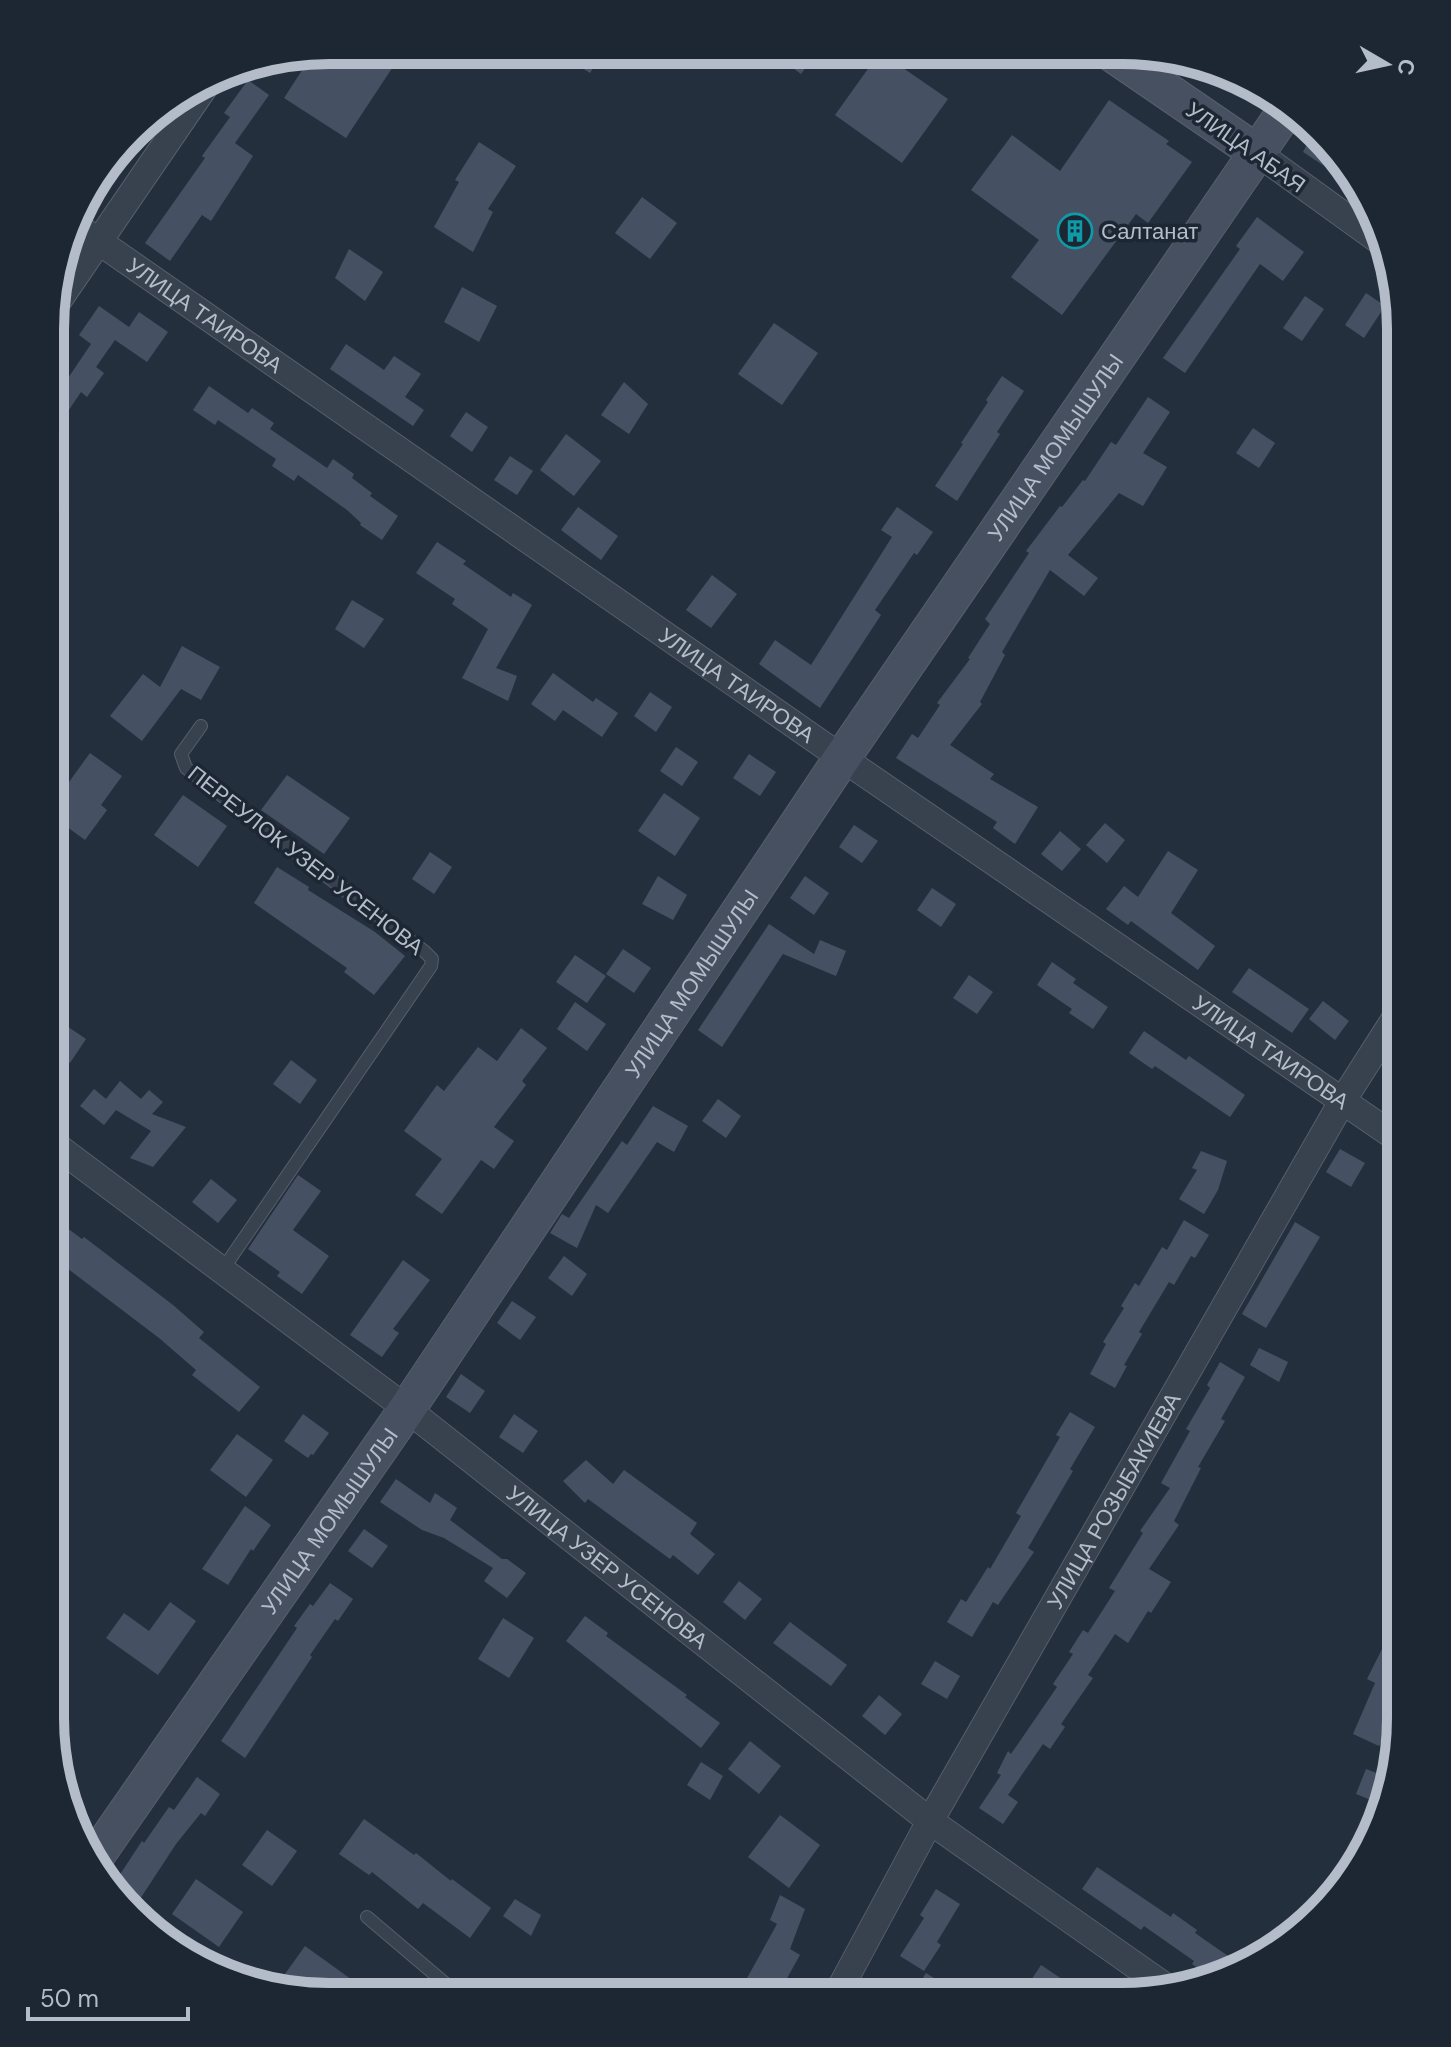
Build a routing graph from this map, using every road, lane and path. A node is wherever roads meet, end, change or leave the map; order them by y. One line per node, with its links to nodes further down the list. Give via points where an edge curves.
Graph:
1 (1128, 64): 4 (street, УЛИЦА АБАЯ)
2 (197, 99): 7 (street)
3 (1281, 118): 4 (street, УЛИЦА МОМЫШУЛЫ)
4 (1259, 154): 6 (street, УЛИЦА АБАЯ); 10 (street, УЛИЦА МОМЫШУЛЫ)
5 (83, 230): 7 (street, УЛИЦА ТАИРОВА)
6 (1369, 233)
7 (100, 242): 8 (street); 10 (street, УЛИЦА ТАИРОВА)
8 (67, 289)
9 (201, 726): 15 (lane, ПЕРЕУЛОК УЗЕР УСЕНОВА, via 181,754 186,768 432,959)
10 (842, 758): 12 (street, УЛИЦА ТАИРОВА); 16 (street, УЛИЦА МОМЫШУЛЫ)
11 (1387, 1032): 12 (street, УЛИЦА РОЗЫБАКИЕВА)
12 (1343, 1100): 13 (street, УЛИЦА ТАИРОВА); 17 (street, УЛИЦА РОЗЫБАКИЕВА)
13 (1386, 1131)
14 (64, 1152): 15 (street, УЛИЦА УЗЕР УСЕНОВА)
15 (221, 1272): 16 (street, УЛИЦА УЗЕР УСЕНОВА)
16 (407, 1409): 17 (street, УЛИЦА УЗЕР УСЕНОВА); 18 (street, УЛИЦА МОМЫШУЛЫ)
17 (930, 1821): 20 (street, УЛИЦА УЗЕР УСЕНОВА); 22 (street, УЛИЦА РОЗЫБАКИЕВА)
18 (100, 1850)
19 (367, 1917): 21 (lane)
20 (1157, 1981)
21 (445, 1983)
22 (843, 1983)

